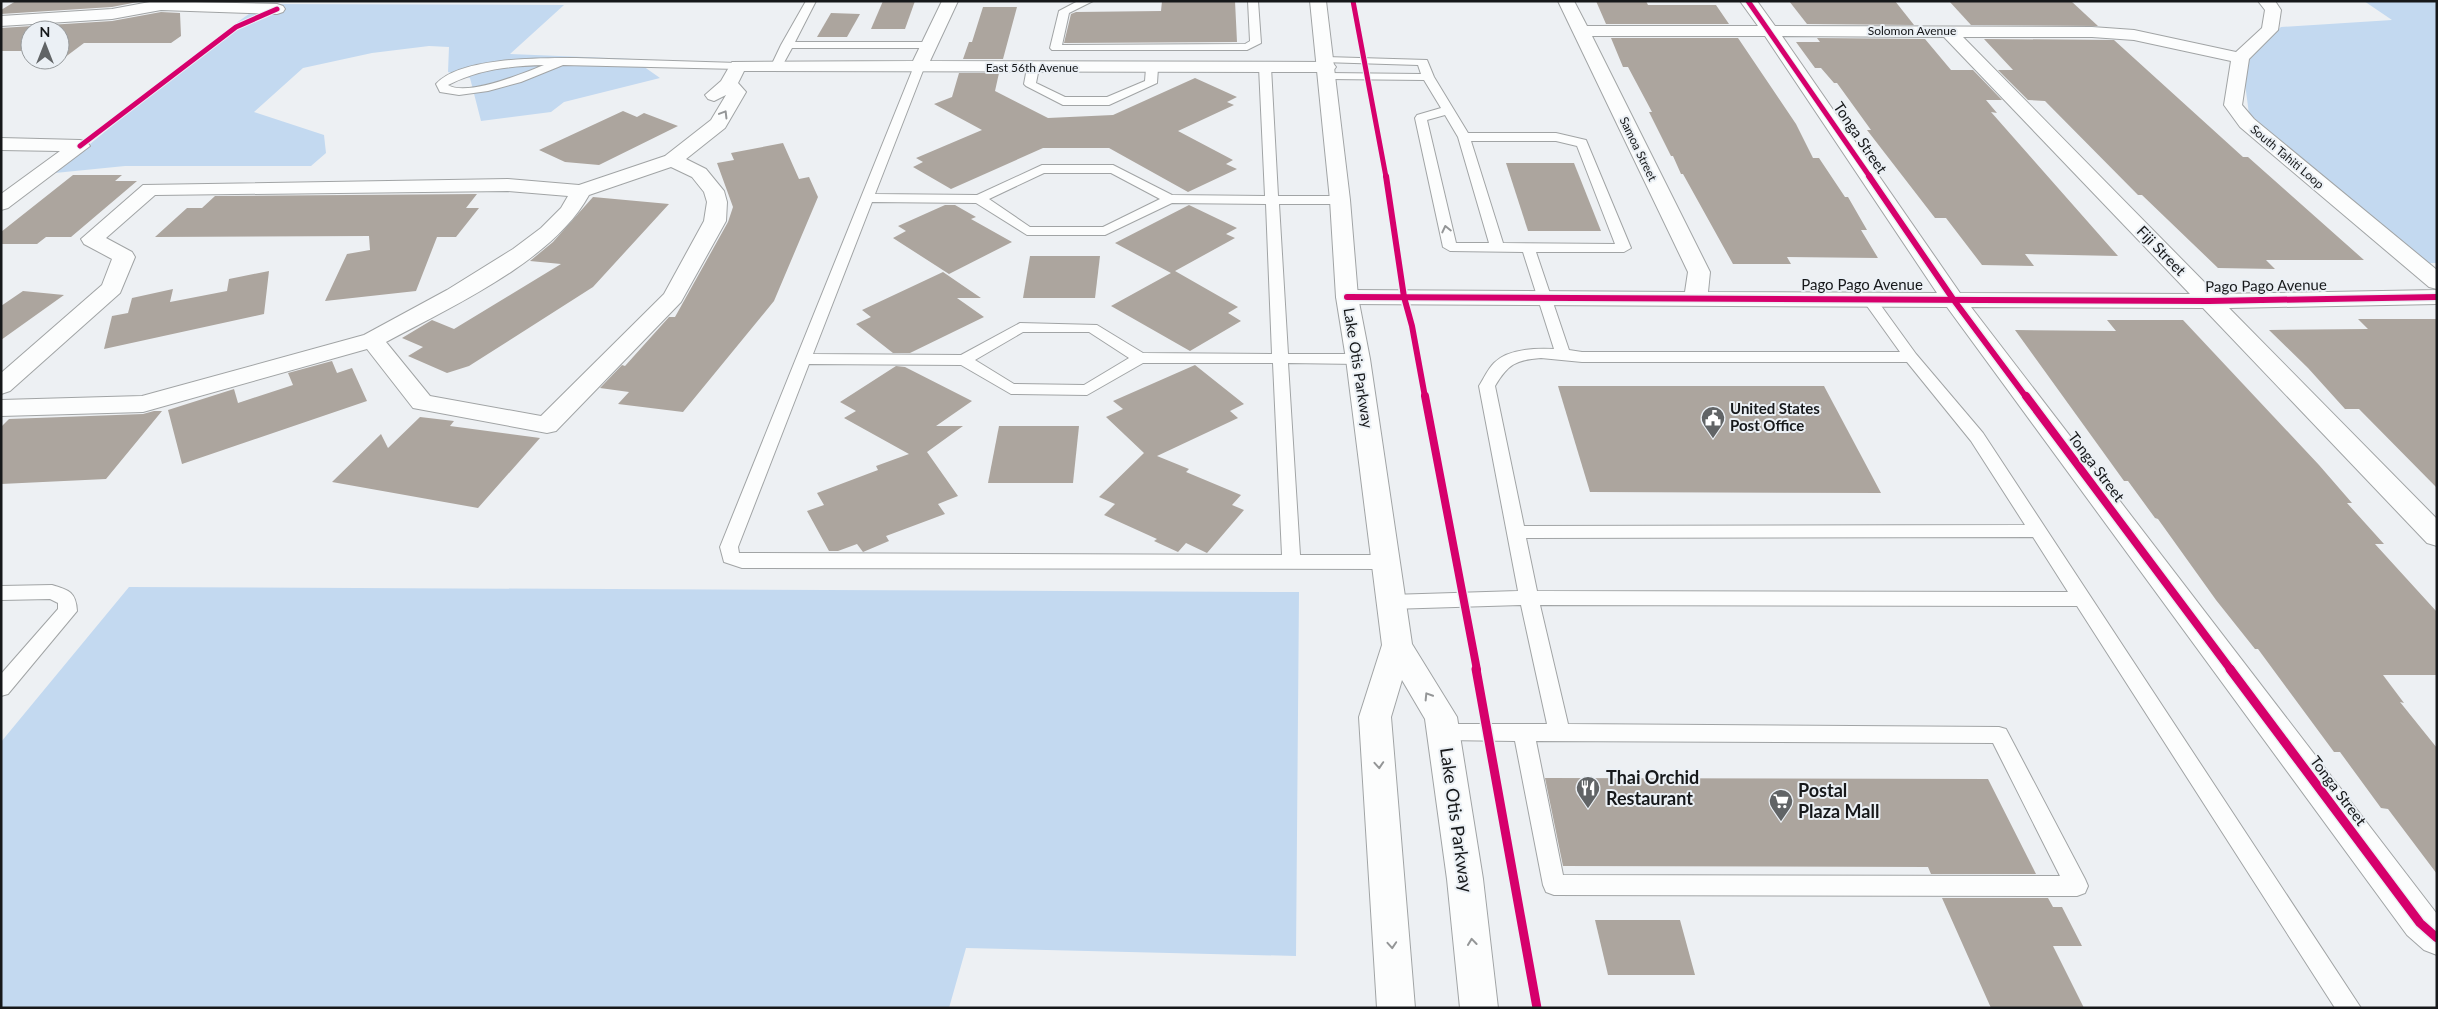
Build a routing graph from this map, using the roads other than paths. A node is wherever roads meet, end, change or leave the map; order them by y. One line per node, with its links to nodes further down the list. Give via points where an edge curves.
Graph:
1 (811, 1): 15 (lane)
2 (950, 1): 16 (street)
3 (1088, 1): 17 (lane, via 1064,11)
4 (1253, 1): 17 (lane, via 1256,43 1247,47)
5 (1318, 1): 27 (street, Lake Otis Parkway)
6 (1566, 1): 12 (street, Samoa Street)
7 (1748, 1): 13 (street, Tonga Street)
8 (2266, 1): 18 (street, via 2273,10 2270,30)
9 (164, 3): 10 (street); 11 (street, via 112,14)
10 (277, 9)
11 (1, 21)
12 (1581, 31): 13 (street, Solomon Avenue); 47 (street, Samoa Street, via 1699,272)
13 (1770, 31): 14 (street, Solomon Avenue); 49 (street, Tonga Street)
14 (1948, 31): 18 (street, Solomon Avenue, via 2134,35); 50 (street, Fiji Street)
15 (786, 45): 16 (lane); 21 (lane)
16 (929, 45): 23 (street)
17 (1056, 48): 25 (lane)
18 (2240, 58): 43 (street, South Tahiti Loop, via 2233,105 2247,123)
19 (559, 63): 19 (lane, via 495,66 451,78 442,84 444,90 470,91 516,80); 20 (lane)
20 (738, 66): 21 (street, East 56th Avenue); 28 (street)
21 (777, 66): 23 (street, East 56th Avenue)
22 (1265, 67): 26 (street, East 56th Avenue); 27 (street, East 56th Avenue); 38 (lane)
23 (918, 68): 24 (street, East 56th Avenue); 35 (lane)
24 (1033, 68): 25 (street, East 56th Avenue); 26 (lane, via 1030,84 1063,101 1109,101 1150,83)
25 (1052, 68): 26 (street, East 56th Avenue)
26 (1152, 68)
27 (1327, 68): 29 (lane, via 1428,77); 39 (street, Lake Otis Parkway)
28 (729, 84): 31 (street, via 715,93 697,124); 31 (street, one-way to 28, via 718,124 737,92)
29 (1447, 110): 30 (lane); 41 (lane, one-way to 29, via 1450,247 1421,118)
30 (1464, 137): 41 (lane); 42 (lane, via 1556,137 1582,143 1624,248)
31 (698, 138): 33 (street)
32 (1, 144): 40 (street, via 80,146)
33 (672, 160): 34 (street); 51 (street, via 705,179 714,191 717,202 715,220 673,297 548,425 422,402)
34 (581, 191): 51 (street, via 578,200 549,230 492,274); 59 (street, via 508,185 150,189 92,239 124,257 112,288)
35 (867, 198): 36 (lane); 57 (lane)
36 (979, 199): 37 (lane, via 1042,169 1114,169); 37 (lane, via 1027,231 1105,231)
37 (1170, 199): 38 (lane)
38 (1272, 200): 39 (lane); 55 (lane)
39 (1340, 200): 44 (street, Lake Otis Parkway)
40 (1, 204)
41 (1497, 247): 42 (lane)
42 (1528, 247): 46 (lane)
43 (2437, 282)
44 (1347, 297): 46 (street, Pago Pago Avenue); 56 (street, Lake Otis Parkway)
45 (2437, 297): 50 (street, Pago Pago Avenue)
46 (1544, 298): 47 (street, Pago Pago Avenue); 52 (lane)
47 (1696, 299): 48 (street, Pago Pago Avenue)
48 (1869, 299): 49 (street, Pago Pago Avenue); 53 (lane)
49 (1953, 299): 50 (street, Pago Pago Avenue); 75 (street, Tonga Street, via 2420,923)
50 (2209, 301): 63 (street, Fiji Street)
51 (372, 340): 60 (street, via 143,404)
52 (1563, 354): 53 (lane, via 1582,357); 62 (lane, via 1526,354 1501,364 1487,386)
53 (1912, 357): 61 (lane, via 1977,437)
54 (1140, 358): 55 (lane); 58 (lane, via 1087,390 1011,389); 58 (lane, via 1092,328 1020,327)
55 (1280, 359): 56 (lane); 64 (lane)
56 (1358, 359): 65 (street, Lake Otis Parkway)
57 (803, 360): 58 (lane); 64 (lane, via 729,547 730,557 742,561)
58 (964, 360)
59 (1, 386)
60 (1, 408)
61 (2038, 531): 62 (lane); 68 (lane)
62 (1516, 532): 67 (lane)
63 (2437, 536)
64 (1291, 562): 65 (lane)
65 (1385, 562): 69 (street, Lake Otis Parkway)
66 (1, 592): 71 (lane, via 52,592 67,599 67,612)
67 (1529, 598): 68 (lane); 69 (lane); 74 (lane)
68 (2082, 599): 78 (lane)
69 (1390, 602): 70 (street, Lake Otis Parkway)
70 (1397, 645): 73 (street, Lake Otis Parkway, one-way to 70, via 1441,717); 76 (street, Lake Otis Parkway, one-way to 76, via 1375,717)
71 (1, 688)
72 (1524, 731): 73 (lane); 74 (lane); 74 (lane, via 1554,885 2077,886 1999,735)
73 (1444, 732): 77 (street, Lake Otis Parkway, one-way to 73)
74 (1559, 732)
75 (2437, 938)
76 (1396, 1008)
77 (1479, 1008)
78 (2349, 1008)

